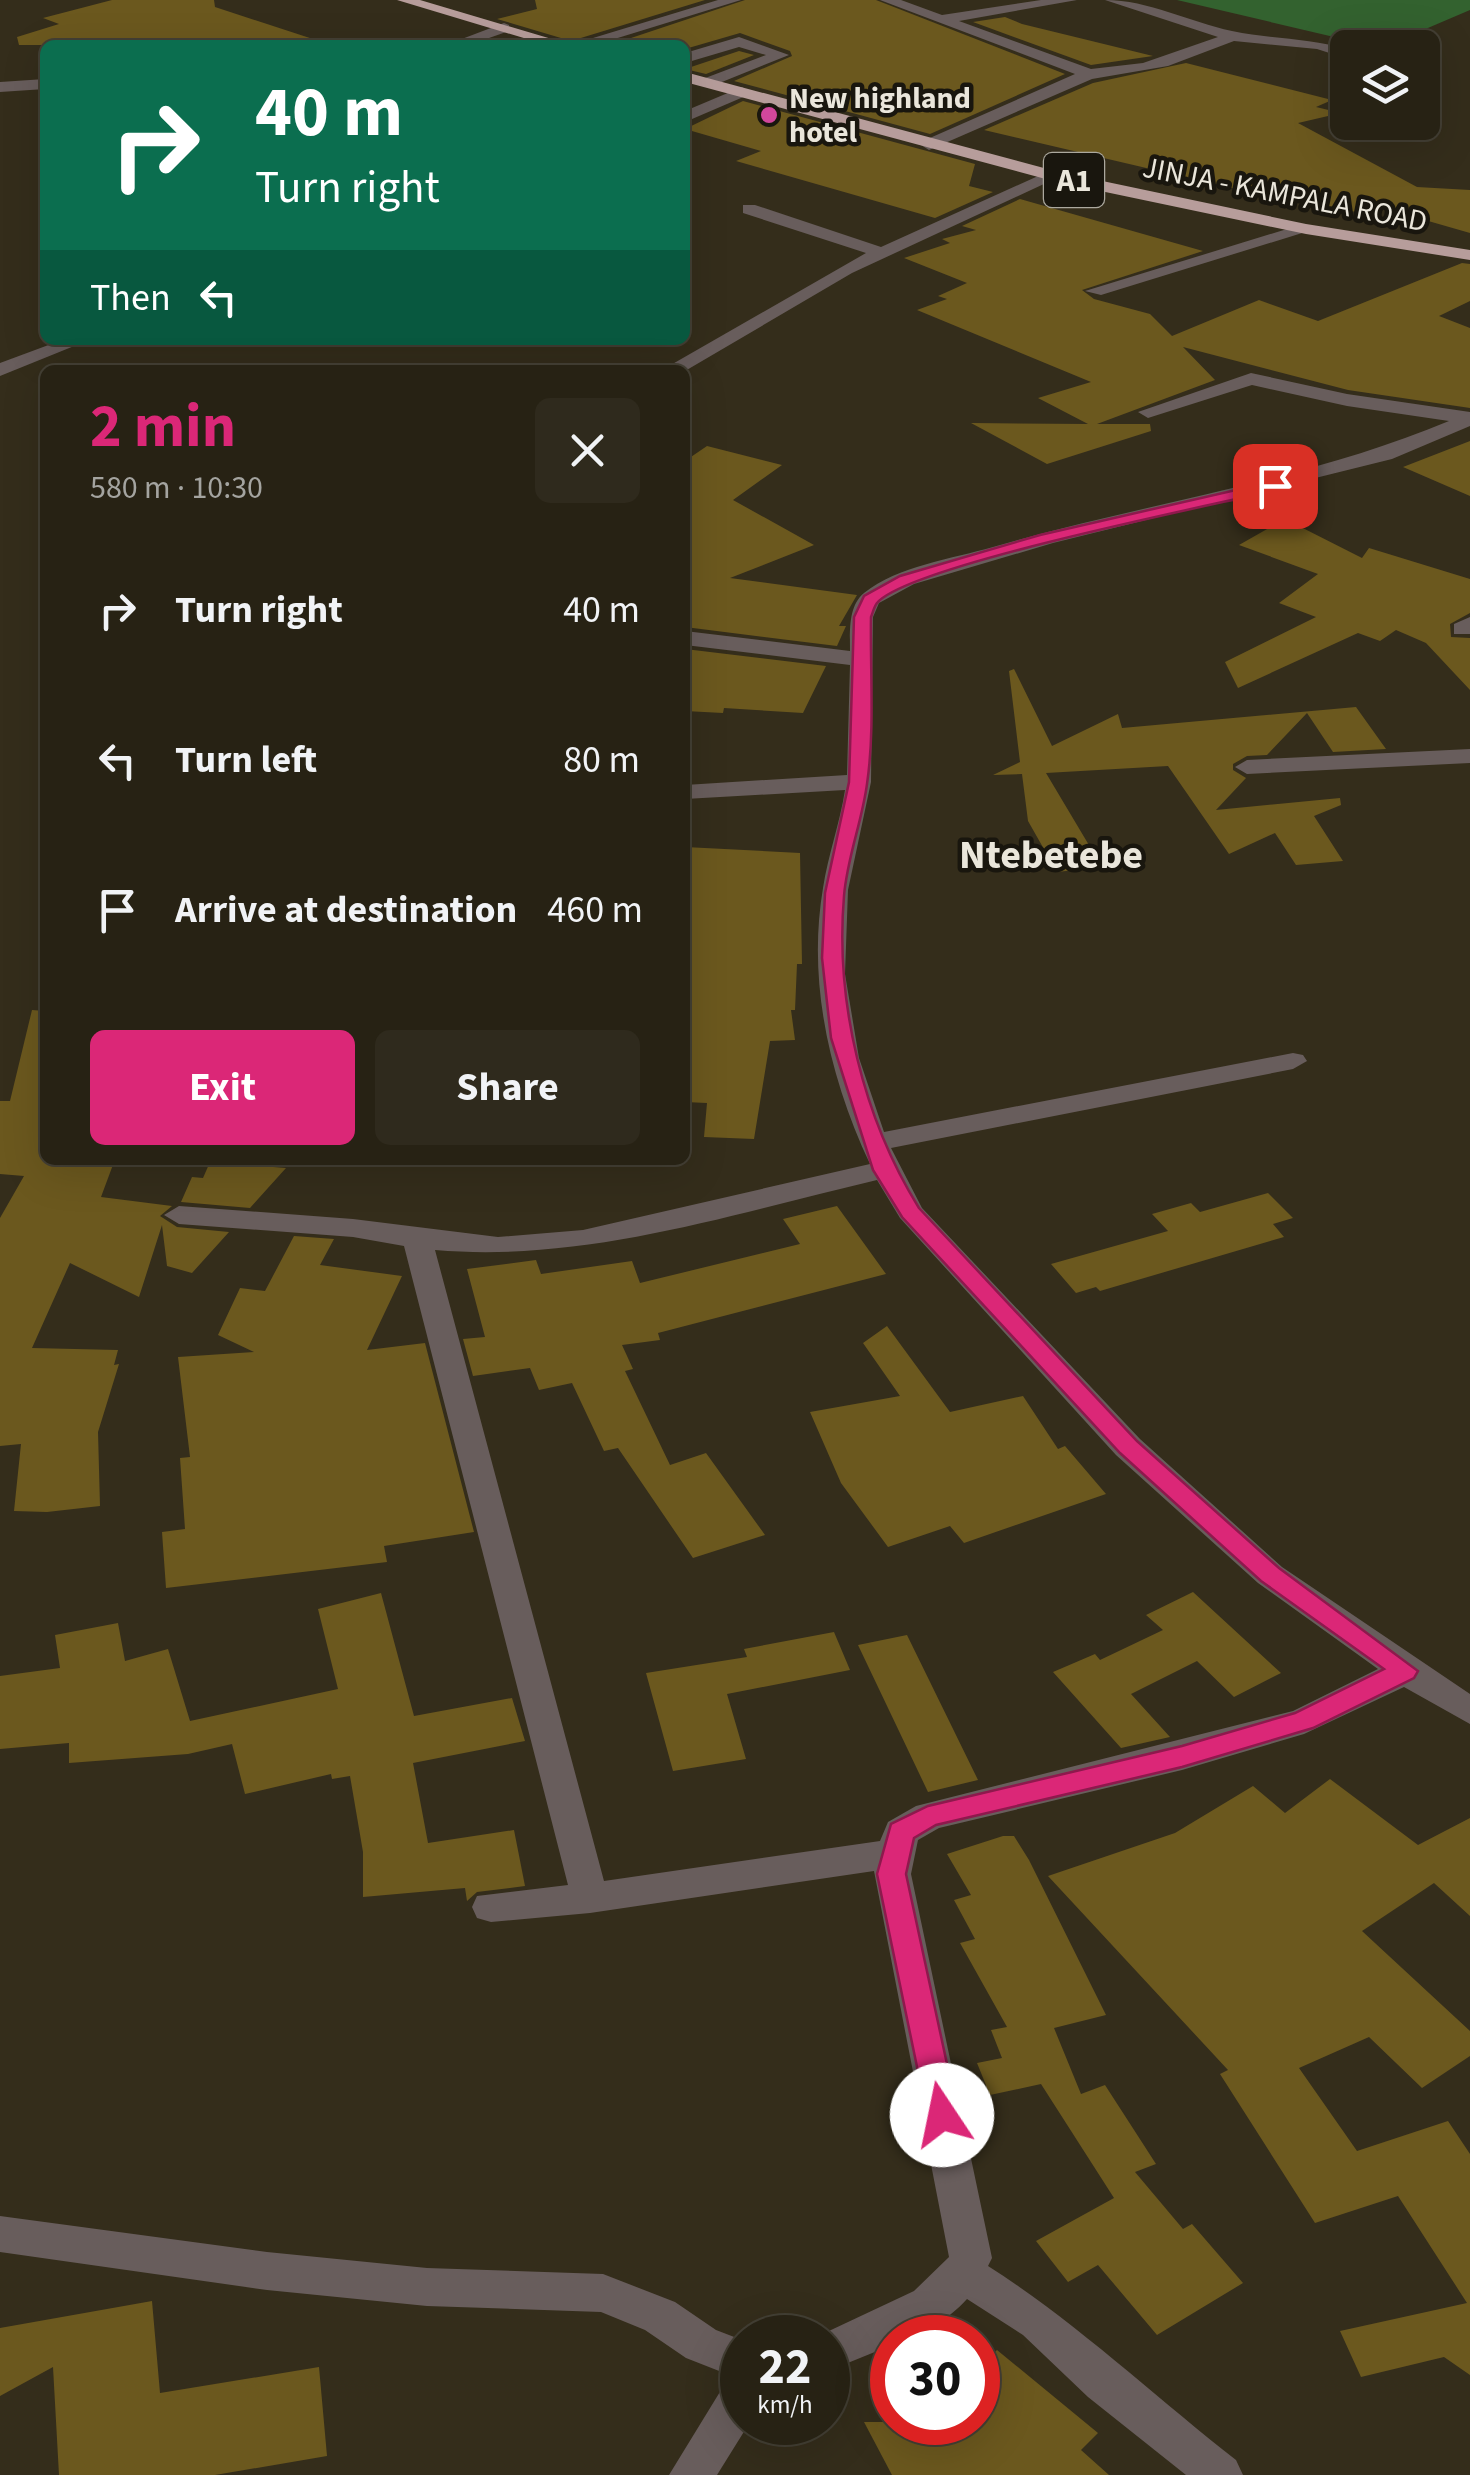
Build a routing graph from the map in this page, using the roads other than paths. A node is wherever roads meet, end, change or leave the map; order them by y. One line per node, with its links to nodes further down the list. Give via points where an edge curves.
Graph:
1 (404, 0): 7 (highway)
2 (734, 0): 11 (street)
3 (887, 0): 6 (street)
4 (1070, 0): 6 (street)
5 (1112, 0): 8 (street)
6 (944, 20): 14 (street)
7 (504, 28): 9 (street); 10 (highway)
8 (1232, 36): 12 (street); 14 (street, via 1170,60)
9 (469, 40)
10 (546, 40)
11 (595, 40)
12 (1330, 49)
13 (690, 57): 16 (street, via 740,42 781,55)
14 (1089, 74): 21 (street)
15 (690, 78): 16 (highway, JINJA - KAMPALA ROAD / A1)
16 (706, 82): 19 (highway, JINJA - KAMPALA ROAD / A1)
17 (40, 84): 18 (street)
18 (0, 88)
19 (742, 92): 20 (street); 21 (highway, JINJA - KAMPALA ROAD / A1)
20 (690, 116)
21 (930, 145): 22 (highway, JINJA - KAMPALA ROAD / A1)
22 (1053, 176): 24 (highway, JINJA - KAMPALA ROAD / A1); 25 (street)
23 (749, 209): 25 (street)
24 (1306, 229): 26 (highway, JINJA - KAMPALA ROAD / A1); 27 (street)
25 (882, 253): 29 (street)
26 (1470, 255)
27 (1094, 291)
28 (67, 345): 30 (street)
29 (681, 365)
30 (0, 370)
31 (1148, 412): 32 (street, via 1251,379)
32 (1470, 418): 34 (street, via 1369,460 906,579 870,599 862,617)
33 (690, 639): 34 (street)
34 (861, 659): 37 (street)
35 (1470, 756): 36 (street)
36 (1247, 767)
37 (859, 782): 38 (street); 40 (street, via 834,893 832,958 841,1038)
38 (690, 792)
39 (1293, 1061): 40 (street)
40 (879, 1156): 42 (street, via 583,1238 498,1246); 43 (street, via 910,1212 1128,1447 1270,1574)
41 (179, 1215): 42 (street)
42 (418, 1239): 46 (street)
43 (1404, 1671): 44 (street); 45 (street, via 1304,1721 928,1816 901,1832)
44 (1470, 1711)
45 (895, 1852): 46 (street); 49 (street, via 892,1874 970,2258)
46 (590, 1898): 47 (street)
47 (490, 1907)
48 (0, 2234): 51 (street, via 427,2287 603,2293)
49 (965, 2274): 50 (street, via 934,2301); 54 (street, via 1038,2321)
50 (850, 2341)
51 (720, 2352)
52 (720, 2431): 53 (street)
53 (692, 2475)
54 (1220, 2475)

